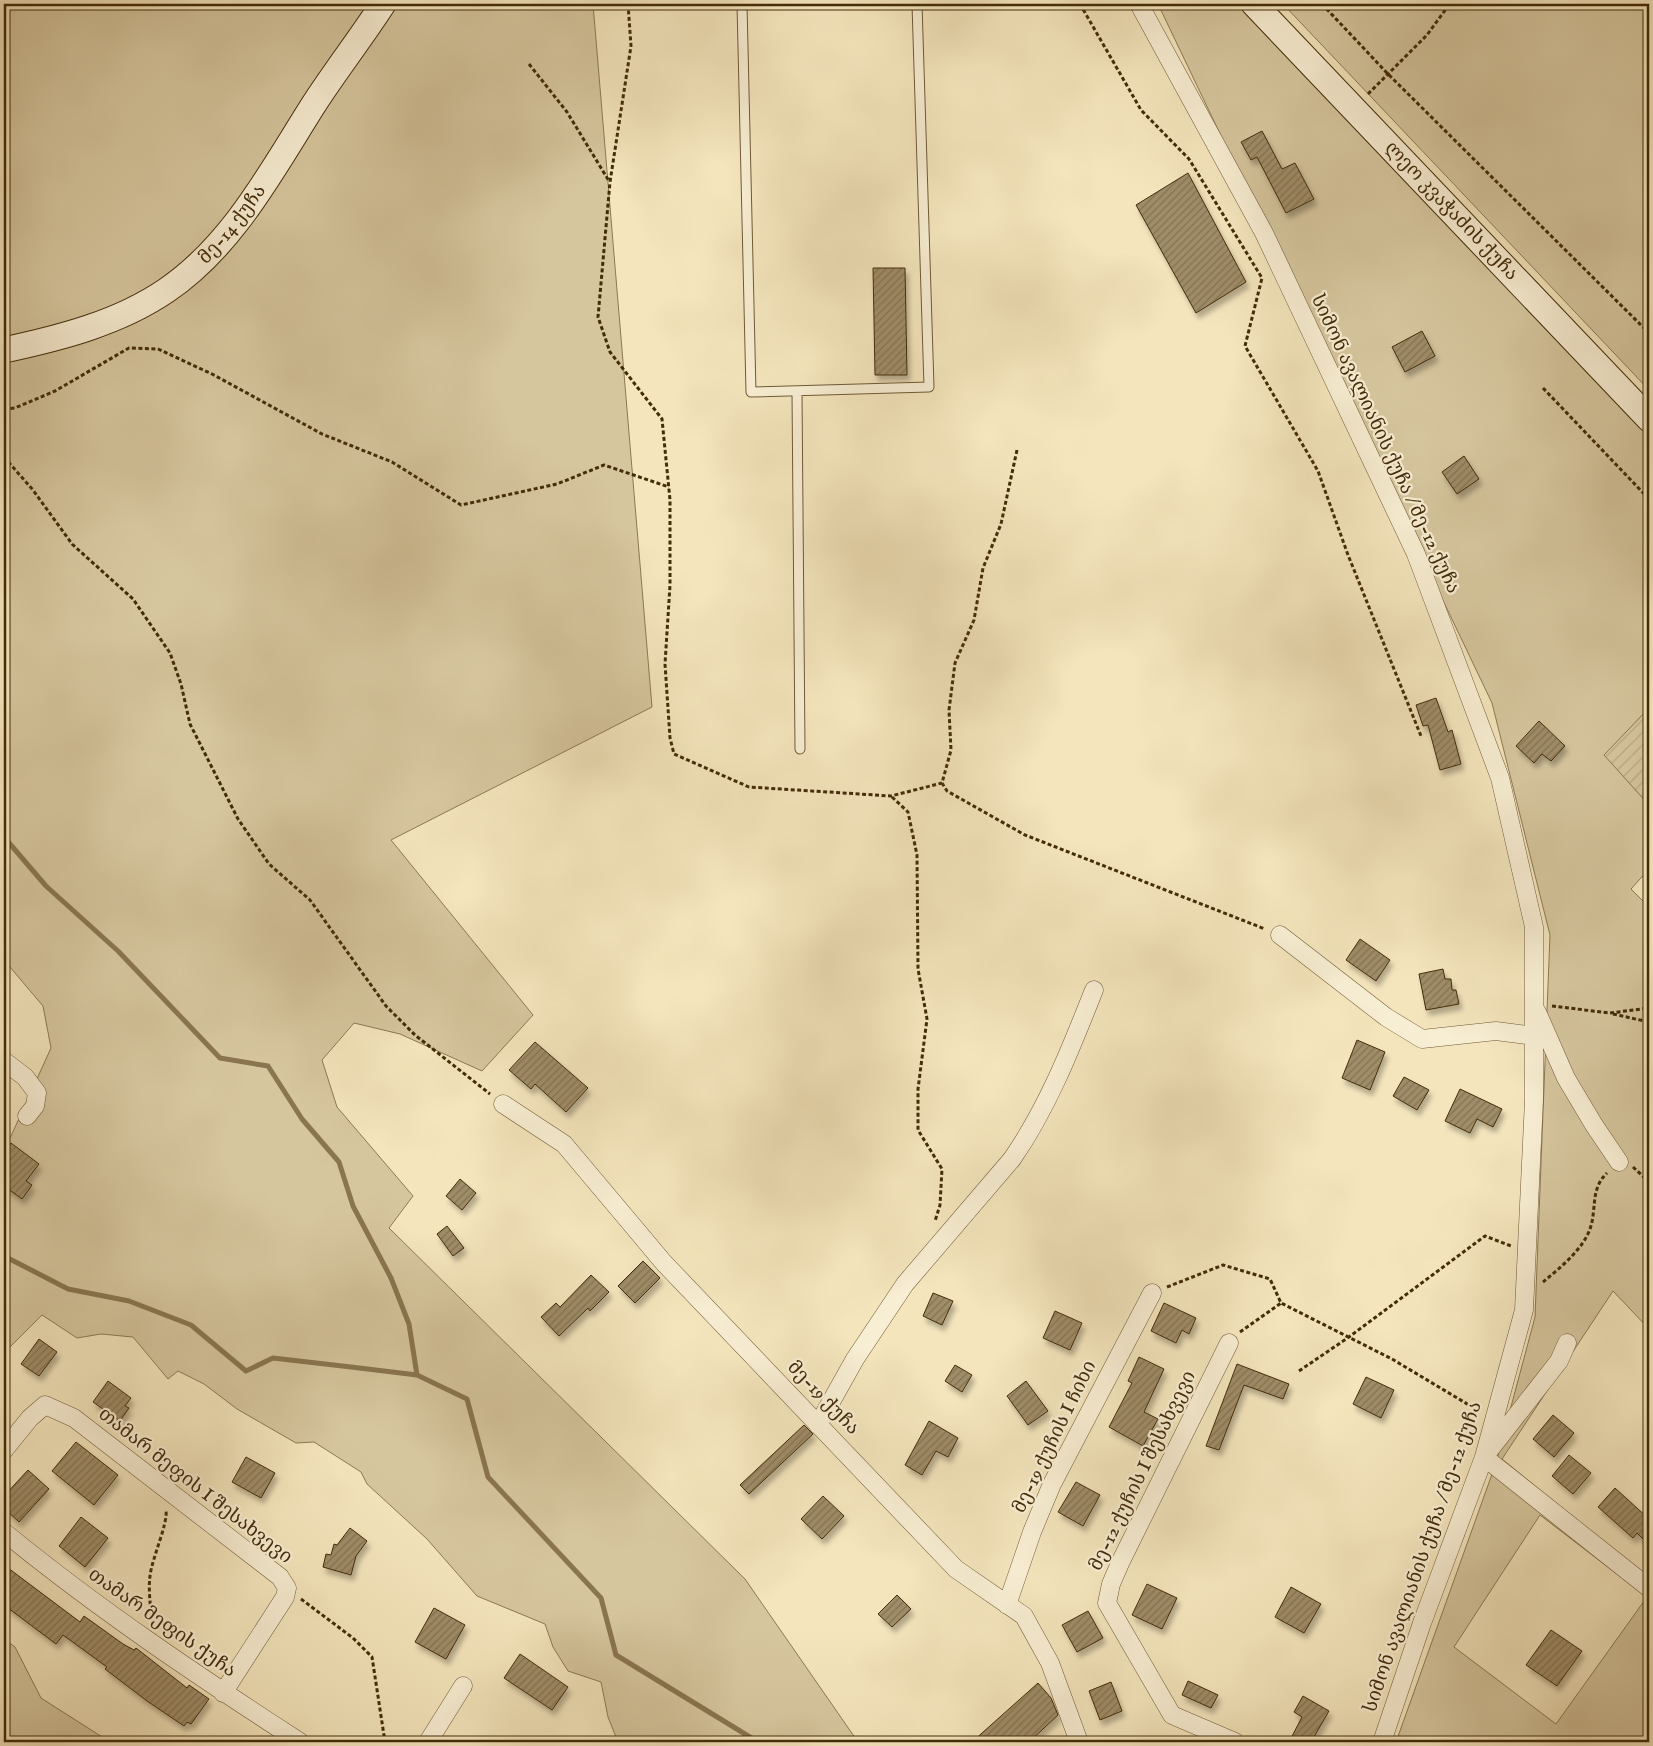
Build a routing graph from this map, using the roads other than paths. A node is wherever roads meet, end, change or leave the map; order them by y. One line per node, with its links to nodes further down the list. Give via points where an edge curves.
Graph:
1 (383, 4): 6 (main road, მე-14 ქუჩა, via 263,185 207,257 167,290 139,306 78,332)
2 (742, 4): 7 (lane, via 751,392)
3 (917, 4): 7 (lane, via 929,387)
4 (1139, 4): 12 (street, სიმონ ავალიანის ქუჩა / მე-12 ქუჩა, via 1264,233 1416,554 1500,778 1534,928)
5 (1254, 4): 8 (main road, ლეო კვაჭაძის ქუჩა)
6 (4, 350)
7 (797, 392): 9 (lane)
8 (1649, 418)
9 (800, 749)
10 (1280, 935): 13 (street, via 1386,1017 1422,1039 1496,1031)
11 (1094, 990): 21 (street, via 1065,1064 1027,1137 1012,1159 905,1284 855,1359)
12 (1534, 1004): 13 (street, სიმონ ავალიანის ქუჩა / მე-12 ქუჩა); 17 (street, via 1566,1078)
13 (1534, 1036): 23 (street, სიმონ ავალიანის ქუჩა / მე-12 ქუჩა, via 1524,1310)
14 (4, 1061): 16 (street, via 25,1077 37,1093 35,1106)
15 (503, 1104): 21 (street, მე-19 ქუჩა, via 564,1144 664,1263)
16 (27, 1116)
17 (1619, 1162)
18 (1152, 1293): 26 (street, მე-19 ქუჩის I ჩიხი, via 1052,1484)
19 (1229, 1343): 32 (street, მე-12 ქუჩის I შესახვევი, via 1121,1560 1107,1604 1172,1714)
20 (1567, 1343): 23 (street, via 1559,1361)
21 (818, 1425): 26 (street, მე-19 ქუჩა, via 956,1569)
22 (4, 1450): 28 (street, თამარ მეფის I შესახვევი, via 45,1405 74,1418 280,1576 287,1588 285,1597)
23 (1484, 1457): 25 (street); 33 (street, სიმონ ავალიანის ქუჩა / მე-12 ქუჩა)
24 (4, 1532): 28 (street, თამარ მეფის ქუჩა, via 54,1573)
25 (1649, 1588)
26 (1008, 1605): 31 (street, მე-19 ქუჩა, via 1024,1616 1050,1663)
27 (463, 1686): 30 (street)
28 (223, 1692): 29 (street, თამარ მეფის ქუჩა)
29 (300, 1742)
30 (428, 1742)
31 (1079, 1742)
32 (1235, 1742)
33 (1382, 1742)

